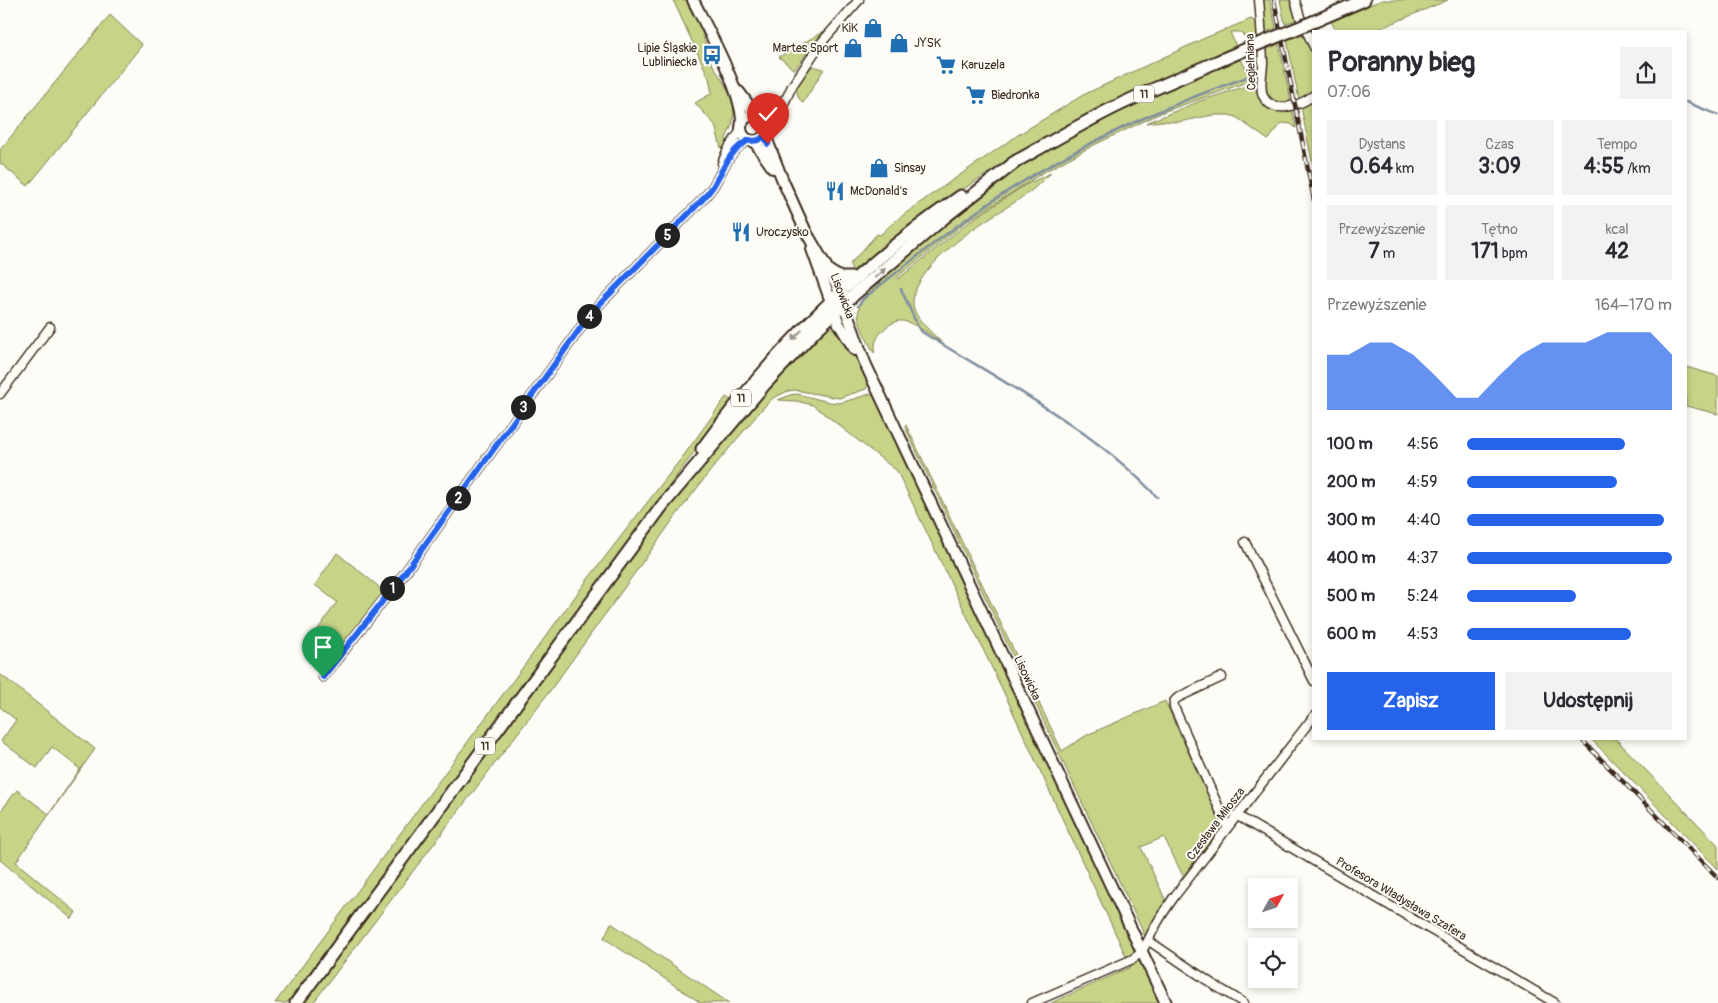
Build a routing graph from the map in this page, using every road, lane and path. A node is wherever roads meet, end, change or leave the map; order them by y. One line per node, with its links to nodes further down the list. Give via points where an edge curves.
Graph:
1 (694, 0): 7 (main road)
2 (858, 0): 9 (street, via 821,43)
3 (1259, 0): 8 (street, Cegielniana, via 1264,96 1272,105 1283,107 1301,103)
4 (1295, 0): 6 (street)
5 (1364, 0): 14 (highway, 11, bridge, via 1113,108)
6 (1312, 43)
7 (732, 83): 10 (main road); 11 (main road)
8 (1312, 96)
9 (786, 98): 10 (street); 12 (street)
10 (758, 116): 11 (main road, via 748,116); 12 (main road, via 766,123)
11 (742, 126): 13 (main road, via 744,136); 15 (street, via 724,155)
12 (766, 131): 13 (main road, via 760,140); 16 (main road, Lisowicka)
13 (751, 141): 15 (street, via 737,148); 16 (main road, Lisowicka)
14 (1018, 160): 19 (highway, 11, via 943,208); 20 (highway, 11, one-way to 14)
15 (721, 170): 25 (street, via 703,199 592,312 404,574)
16 (782, 182): 17 (main road, Lisowicka)
17 (806, 232): 18 (main road, Lisowicka); 20 (main road, Lisowicka, via 817,267)
18 (830, 272): 19 (highway, via 840,278); 20 (main road, Lisowicka)
19 (857, 278): 20 (highway, 11)
20 (837, 303): 31 (main road, Lisowicka, via 840,327 864,363); 32 (highway, 11, via 662,506)
21 (50, 327): 22 (street)
22 (0, 394)
23 (1246, 542): 24 (street)
24 (1312, 676)
25 (323, 677)
26 (1222, 677): 29 (street, via 1179,696 1173,703)
27 (1312, 719): 28 (street, Czesława Miłosza)
28 (1236, 815): 29 (street, Czesława Miłosza); 36 (street, Profesora Władysława Szafera)
29 (1228, 826): 30 (street, Czesława Miłosza, via 1169,904)
30 (1149, 941): 31 (street, Czesława Miłosza); 35 (street)
31 (1142, 951): 33 (street, via 1133,960); 34 (main road, Lisowicka)
32 (296, 1003)
33 (1032, 1003)
34 (1166, 1003)
35 (1244, 1003)
36 (1555, 1003)

